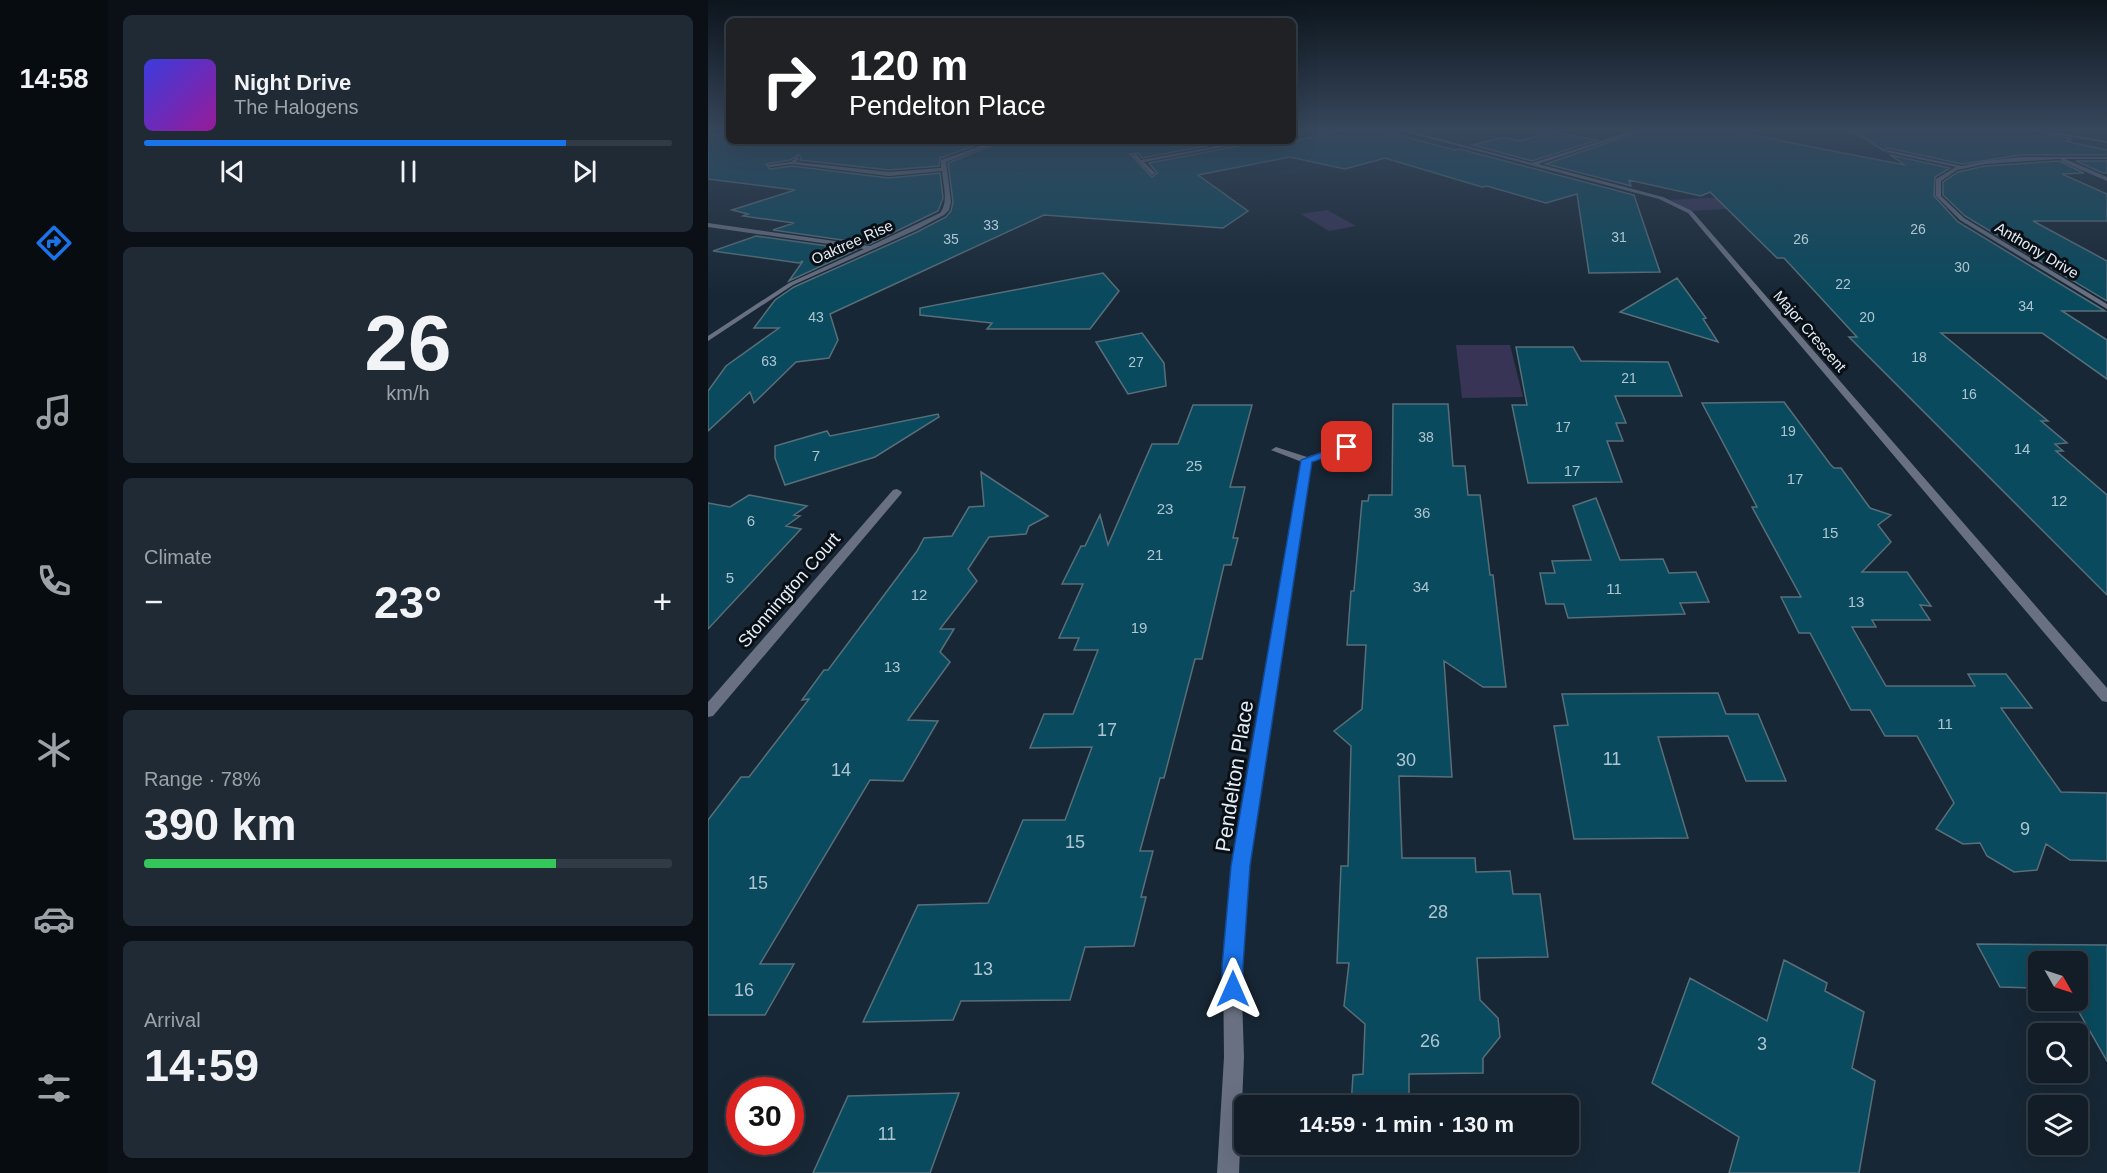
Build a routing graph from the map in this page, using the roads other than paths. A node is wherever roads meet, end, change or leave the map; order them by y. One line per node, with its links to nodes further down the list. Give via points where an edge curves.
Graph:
1 (945, 185): 5 (street, Oaktree Rise, via 946,210 919,227)
2 (1611, 185): 12 (street, Major Crescent, via 1668,200 1690,212)
3 (1935, 185): 6 (street, Anthony Drive, via 1936,194 1946,207)
4 (708, 225): 5 (street)
5 (870, 248): 7 (street, Oaktree Rise, via 790,284)
6 (2107, 307)
7 (708, 339)
8 (1347, 447): 10 (street)
9 (1276, 450): 10 (street)
10 (1307, 460): 14 (street, Pendelton Place, via 1240,866 1232,966 1234,1057)
11 (897, 492): 13 (street, Stonnington Court)
12 (2107, 697)
13 (708, 712)
14 (1228, 1173)

